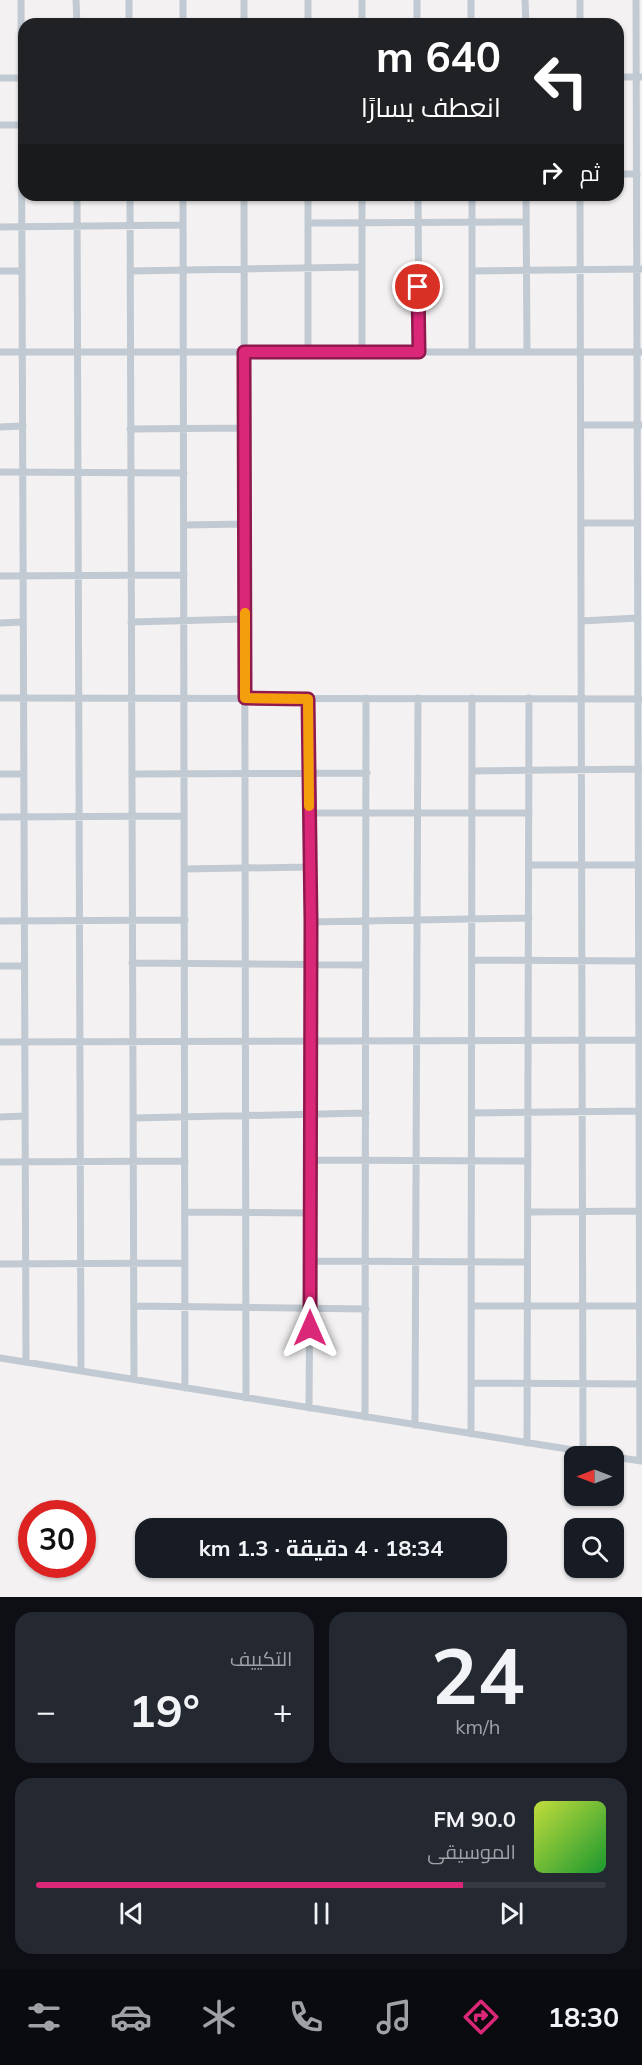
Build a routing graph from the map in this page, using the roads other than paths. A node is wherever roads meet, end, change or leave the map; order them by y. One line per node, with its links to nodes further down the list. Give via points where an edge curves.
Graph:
1 (21, 0): 13 (street)
2 (76, 0): 14 (street)
3 (129, 0): 15 (street)
4 (183, 0): 16 (street)
5 (244, 0): 17 (street)
6 (308, 0): 18 (street)
7 (362, 0): 19 (street)
8 (417, 0): 20 (street)
9 (471, 0): 21 (street)
10 (525, 0): 22 (street)
11 (580, 0): 23 (street)
12 (636, 0): 24 (street)
13 (21, 18)
14 (76, 18)
15 (129, 18)
16 (183, 18)
17 (244, 18)
18 (308, 18)
19 (362, 18)
20 (417, 18)
21 (471, 18)
22 (526, 18)
23 (580, 18)
24 (639, 77): 27 (street)
25 (0, 78): 26 (street)
26 (18, 78)
27 (639, 120): 31 (street)
28 (0, 125): 29 (street)
29 (18, 125)
30 (624, 174): 31 (street)
31 (637, 174): 48 (street)
32 (22, 201): 51 (street)
33 (77, 201): 52 (street)
34 (130, 201): 53 (street)
35 (183, 201): 49 (street)
36 (244, 201): 56 (street)
37 (308, 201): 45 (street)
38 (362, 201): 46 (street)
39 (418, 201): 47 (street)
40 (472, 201): 43 (street)
41 (526, 201): 44 (street)
42 (580, 201): 57 (street)
43 (472, 222): 44 (street); 47 (street); 63 (street)
44 (526, 222): 59 (street)
45 (308, 223): 46 (street); 55 (street)
46 (362, 223): 47 (street); 54 (street)
47 (418, 223): 73 (street)
48 (639, 223): 58 (street)
49 (183, 225): 53 (street); 64 (street)
50 (0, 227): 51 (street)
51 (22, 227): 52 (street); 61 (street)
52 (77, 227): 53 (street); 68 (street)
53 (130, 227): 62 (street)
54 (362, 267): 55 (street); 72 (street)
55 (308, 268): 56 (street); 71 (street)
56 (244, 269): 64 (street); 70 (street)
57 (580, 269): 58 (street); 59 (street); 76 (street)
58 (639, 269): 77 (street)
59 (526, 270): 63 (street); 75 (street)
60 (0, 271): 61 (street)
61 (22, 271): 67 (street)
62 (130, 271): 64 (street); 69 (street)
63 (472, 271): 74 (street)
64 (183, 272): 65 (street)
65 (183, 351): 69 (street); 70 (street); 84 (street)
66 (0, 352): 67 (street)
67 (22, 352): 68 (street); 80 (street)
68 (78, 352): 69 (street); 87 (street)
69 (130, 352): 83 (street)
70 (244, 352): 71 (street); 82 (street)
71 (308, 352): 72 (street)
72 (362, 352): 73 (street)
73 (419, 352): 74 (street)
74 (472, 352): 75 (street)
75 (527, 352): 76 (street)
76 (580, 352): 77 (street); 78 (street)
77 (640, 352): 79 (street)
78 (580, 425): 79 (street); 91 (street)
79 (640, 425): 90 (street)
80 (23, 426): 81 (street); 86 (street)
81 (0, 427)
82 (244, 428): 84 (street); 93 (street)
83 (130, 429): 84 (street); 88 (street)
84 (184, 430): 89 (street)
85 (0, 472): 86 (street)
86 (23, 472): 87 (street); 99 (street)
87 (78, 472): 88 (street); 100 (street)
88 (130, 472): 89 (street); 96 (street)
89 (184, 473): 94 (street)
90 (640, 475): 92 (street)
91 (581, 523): 92 (street); 103 (street)
92 (638, 523): 95 (street)
93 (245, 524): 94 (street); 102 (street)
94 (184, 525): 97 (street)
95 (640, 573): 101 (street)
96 (131, 575): 97 (street); 100 (street); 105 (street)
97 (184, 575): 106 (street)
98 (0, 576): 99 (street)
99 (23, 576): 100 (street); 104 (street)
100 (78, 576): 111 (street)
101 (638, 618): 103 (street); 120 (street)
102 (245, 619): 106 (street); 113 (street)
103 (581, 621): 119 (street)
104 (23, 622): 107 (street); 110 (street)
105 (131, 622): 106 (street); 112 (street)
106 (184, 622): 108 (street)
107 (0, 623)
108 (184, 697): 112 (street); 113 (street); 126 (street)
109 (0, 698): 110 (street)
110 (24, 698): 111 (street); 130 (street)
111 (79, 698): 112 (street); 141 (street)
112 (131, 698): 131 (street)
113 (245, 698): 118 (street); 127 (street)
114 (366, 698): 115 (street); 118 (street); 128 (street)
115 (418, 698): 116 (street); 134 (street)
116 (472, 698): 117 (street); 124 (street)
117 (529, 698): 119 (street); 122 (street)
118 (308, 699): 125 (street)
119 (581, 699): 120 (street); 123 (street)
120 (640, 699): 121 (street)
121 (640, 769): 123 (street); 142 (street)
122 (529, 770): 123 (street); 124 (street); 136 (street)
123 (581, 770): 144 (street)
124 (472, 771): 135 (street)
125 (309, 772): 127 (street); 128 (street); 132 (street)
126 (184, 773): 127 (street); 131 (street); 138 (street)
127 (245, 773): 147 (street)
128 (367, 773): 133 (street)
129 (0, 774): 130 (street)
130 (24, 774): 140 (street)
131 (132, 774): 137 (street)
132 (309, 813): 133 (street); 146 (street)
133 (366, 813): 134 (street); 152 (street)
134 (417, 813): 135 (street); 150 (street)
135 (472, 813): 136 (street); 155 (street)
136 (529, 813): 143 (street)
137 (132, 816): 138 (street); 141 (street); 153 (street)
138 (184, 816): 148 (street)
139 (0, 817): 140 (street)
140 (24, 817): 141 (street); 157 (street)
141 (79, 817): 158 (street)
142 (640, 817): 145 (street)
143 (529, 865): 144 (street); 151 (street)
144 (582, 865): 145 (street); 162 (street)
145 (638, 865): 149 (street)
146 (310, 867): 147 (street); 159 (street)
147 (245, 868): 148 (street); 166 (street)
148 (184, 869): 154 (street)
149 (640, 917): 163 (street)
150 (419, 918): 152 (street); 155 (street); 176 (street)
151 (529, 918): 155 (street); 161 (street)
152 (365, 919): 159 (street); 170 (street)
153 (132, 920): 154 (street); 158 (street); 164 (street)
154 (185, 920): 165 (street)
155 (470, 920): 160 (street)
156 (0, 921): 157 (street)
157 (24, 921): 158 (street); 169 (street)
158 (80, 921): 181 (street)
159 (311, 922): 167 (street)
160 (472, 960): 161 (street); 171 (street)
161 (528, 960): 162 (street); 172 (street)
162 (582, 961): 163 (street); 173 (street)
163 (640, 961): 177 (street)
164 (132, 963): 165 (street); 182 (street)
165 (185, 963): 166 (street); 178 (street)
166 (246, 963): 167 (street); 183 (street)
167 (310, 965): 170 (street); 174 (street)
168 (0, 966): 169 (street)
169 (24, 966): 180 (street)
170 (366, 966): 175 (street)
171 (472, 1039): 172 (street); 176 (street); 188 (street)
172 (527, 1039): 173 (street); 189 (street)
173 (582, 1039): 177 (street); 185 (street)
174 (310, 1040): 175 (street); 183 (street); 186 (street)
175 (365, 1040): 176 (street); 187 (street)
176 (418, 1040): 196 (street)
177 (640, 1040): 184 (street)
178 (185, 1041): 182 (street); 183 (street); 192 (street)
179 (0, 1042): 180 (street)
180 (25, 1042): 181 (street); 191 (street)
181 (80, 1042): 182 (street); 205 (street)
182 (133, 1042): 194 (street)
183 (246, 1042): 190 (street)
184 (640, 1111): 185 (street); 195 (street)
185 (582, 1112): 189 (street); 209 (street)
186 (311, 1113): 187 (street); 190 (street); 198 (street)
187 (366, 1113): 201 (street)
188 (471, 1113): 189 (street); 197 (street)
189 (528, 1113): 202 (street)
190 (246, 1114): 192 (street); 210 (street)
191 (25, 1116): 193 (street); 204 (street)
192 (185, 1116): 194 (street); 200 (street)
193 (0, 1118)
194 (133, 1118): 199 (street)
195 (641, 1158): 206 (street)
196 (417, 1159): 197 (street); 201 (street); 214 (street)
197 (471, 1159): 202 (street); 215 (street)
198 (311, 1160): 201 (street); 211 (street)
199 (133, 1161): 200 (street); 205 (street); 218 (street)
200 (185, 1161): 207 (street)
201 (366, 1161): 213 (street)
202 (528, 1161): 208 (street)
203 (0, 1162): 204 (street)
204 (25, 1162): 205 (street); 221 (street)
205 (81, 1162): 217 (street)
206 (639, 1211): 209 (street); 222 (street)
207 (185, 1212): 210 (street); 219 (street)
208 (528, 1212): 209 (street); 216 (street)
209 (582, 1212): 226 (street)
210 (246, 1213): 211 (street); 230 (street)
211 (310, 1213): 212 (street)
212 (310, 1261): 213 (street); 229 (street)
213 (366, 1261): 214 (street); 231 (street)
214 (416, 1261): 215 (street); 244 (street)
215 (471, 1261): 216 (street); 224 (street)
216 (528, 1262): 225 (street)
217 (81, 1263): 218 (street); 221 (street); 234 (street)
218 (133, 1263): 219 (street); 223 (street)
219 (185, 1263): 228 (street)
220 (0, 1264): 221 (street)
221 (25, 1264): 233 (street)
222 (641, 1264): 227 (street)
223 (134, 1306): 228 (street); 235 (street)
224 (471, 1306): 225 (street); 236 (street)
225 (527, 1306): 226 (street); 237 (street)
226 (583, 1306): 227 (street); 238 (street)
227 (641, 1306): 239 (street)
228 (185, 1307): 230 (street); 240 (street)
229 (310, 1307): 230 (street); 231 (street); 242 (street)
230 (246, 1308): 241 (street)
231 (366, 1309): 243 (street)
232 (0, 1358): 233 (street)
233 (26, 1362): 234 (street)
234 (81, 1371): 235 (street)
235 (134, 1379): 240 (street)
236 (471, 1383): 237 (street); 245 (street)
237 (527, 1383): 238 (street); 246 (street)
238 (583, 1383): 239 (street); 247 (street)
239 (641, 1384): 250 (street)
240 (185, 1388): 241 (street)
241 (246, 1398): 242 (street)
242 (309, 1408): 243 (street)
243 (365, 1417): 244 (street)
244 (415, 1425): 245 (street)
245 (471, 1434): 246 (street)
246 (527, 1443): 248 (street)
247 (583, 1446)
248 (564, 1449)
249 (624, 1459): 250 (street)
250 (641, 1461)

